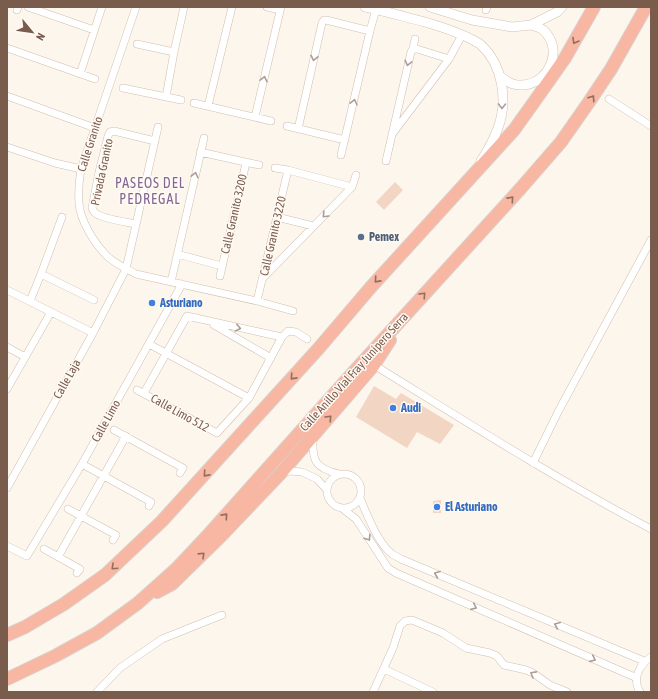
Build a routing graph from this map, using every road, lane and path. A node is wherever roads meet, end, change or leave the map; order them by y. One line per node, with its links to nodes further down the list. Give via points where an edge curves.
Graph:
1 (28, 7): 15 (street)
2 (102, 7): 15 (street)
3 (136, 7): 39 (street, Calle Granito)
4 (184, 7): 22 (street)
5 (232, 7): 33 (street)
6 (267, 7): 12 (street)
7 (365, 7): 13 (main road)
8 (430, 7): 14 (main road, via 472,20 512,27)
9 (562, 7): 14 (main road)
10 (594, 7): 55 (highway, one-way to 55, via 565,58 514,130)
11 (646, 7): 74 (highway, Calle Anillo Vial Fray Junípero Serra, one-way to 11, via 561,142 611,69)
12 (281, 8): 34 (street, one-way to 12)
13 (376, 9): 16 (street); 17 (main road)
14 (531, 25): 25 (main road, via 542,29 552,45 553,55 544,76 525,85 512,84)
15 (94, 30): 24 (street)
16 (370, 30): 40 (street, one-way to 40, via 324,20); 43 (street, one-way to 16)
17 (462, 34): 23 (street); 25 (main road, via 481,45)
18 (415, 39): 21 (street)
19 (137, 44): 22 (street)
20 (7, 48): 24 (street)
21 (413, 49): 23 (street); 41 (street, one-way to 41)
22 (174, 52): 29 (street)
23 (449, 59): 41 (street)
24 (80, 74): 26 (street)
25 (500, 76): 55 (main road, one-way to 55, via 502,114 498,128)
26 (95, 79)
27 (123, 88): 29 (street)
28 (7, 96): 39 (street)
29 (166, 97): 31 (street)
30 (608, 99): 37 (street)
31 (181, 100)
32 (194, 103): 33 (street)
33 (208, 106): 34 (street)
34 (255, 117): 35 (street)
35 (271, 121)
36 (287, 126): 40 (street)
37 (651, 126)
38 (158, 127): 44 (street)
39 (95, 128): 52 (street, Calle Granito)
40 (298, 129): 43 (street)
41 (391, 134): 48 (street)
42 (204, 138): 46 (street)
43 (345, 140): 47 (street)
44 (155, 141): 59 (street); 59 (street, Privada Granito, via 110,132 99,172 93,212 103,217)
45 (7, 147): 52 (street)
46 (200, 152): 49 (street, Calle Granito 3200); 62 (street, one-way to 46)
47 (341, 155)
48 (386, 161)
49 (246, 162): 50 (street, Calle Granito 3200); 63 (street, Calle Granito 3200)
50 (259, 165)
51 (275, 168): 53 (street)
52 (81, 169): 64 (street, Calle Granito, via 78,184 79,204 84,223 95,243 108,257)
53 (288, 170): 56 (street); 57 (street, Calle Granito 3220)
54 (356, 175): 56 (street)
55 (470, 179): 113 (highway, one-way to 113, via 162,521 105,576 64,604)
56 (352, 187): 60 (street, one-way to 60)
57 (277, 217): 60 (street); 67 (street, Calle Granito 3220)
58 (62, 218): 65 (street)
59 (136, 224): 64 (street)
60 (314, 226): 67 (street)
61 (651, 240): 92 (street)
62 (177, 254): 63 (street, Calle Granito 3200); 68 (street)
63 (222, 266): 66 (street, Calle Granito 3200)
64 (126, 269): 68 (street, Calle Granito, via 136,274); 78 (street, Calle Laja)
65 (42, 274): 71 (street); 72 (street)
66 (220, 276)
67 (263, 278): 73 (street, Calle Granito 3220)
68 (171, 282): 69 (street, Calle Granito)
69 (182, 284): 73 (street, Calle Granito); 81 (street, Calle Limo)
70 (7, 290): 72 (street)
71 (94, 300)
72 (30, 301): 76 (street)
73 (257, 301): 75 (street, Calle Granito)
74 (412, 308): 86 (highway); 111 (highway, Calle Anillo Vial Fray Junípero Serra, one-way to 74, via 176,569 209,534)
75 (293, 311)
76 (51, 312): 78 (street); 84 (street)
77 (206, 321): 79 (street, Calle Limo 512, one-way to 79); 83 (street, Calle Limo 512, via 186,316); 85 (street, Calle Limo 512)
78 (93, 333): 98 (street, Calle Laja)
79 (282, 337): 80 (street, Calle Limo 512, via 288,331 296,332); 85 (street, Calle Limo 512)
80 (307, 339)
81 (149, 344): 83 (street); 93 (street, Calle Limo)
82 (7, 348): 84 (street)
83 (166, 353): 88 (street); 88 (street, Calle Limo 512, via 141,392 217,433)
84 (25, 357): 87 (street)
85 (271, 358): 88 (street, Calle Limo 512)
86 (374, 365): 91 (highway, one-way to 86); 92 (street)
87 (7, 388)
88 (249, 398)
89 (114, 430): 90 (street)
90 (126, 436): 94 (street, via 183,468); 97 (street)
91 (312, 438): 95 (highway); 96 (street, via 314,459 321,468)
92 (533, 463): 105 (street)
93 (82, 464): 97 (street); 107 (street, Calle Limo, via 27,556)
94 (180, 473)
95 (281, 473): 99 (street, via 302,472 317,479); 111 (highway, one-way to 95, via 172,584)
96 (339, 474): 99 (street, via 333,477); 100 (street, via 352,475 357,479 362,492)
97 (103, 476): 101 (street, via 151,502); 104 (street)
98 (7, 488)
99 (326, 489): 103 (street, via 330,502)
100 (360, 498): 103 (street, via 350,508); 115 (street, one-way to 100, via 400,559 388,550 380,539)
101 (149, 506)
102 (68, 509): 104 (street)
103 (343, 509): 117 (street, one-way to 117, via 356,519 388,568 396,573)
104 (81, 516): 106 (street, via 116,535); 109 (street)
105 (651, 529)
106 (113, 540)
107 (7, 546)
108 (44, 550): 109 (street)
109 (58, 557): 110 (street, via 80,569)
110 (77, 574)
111 (138, 603): 118 (highway, Calle Anillo Vial Fray Junípero Serra, via 97,633)
112 (222, 615): 119 (street, via 162,640 120,668)
113 (7, 635)
114 (651, 657): 115 (street)
115 (644, 661): 117 (street)
116 (384, 669): 120 (street); 121 (street); 122 (street, one-way to 116, via 530,672 504,666 497,656 466,648 443,633 412,620 405,621 400,626)
117 (637, 678): 123 (street)
118 (7, 679)
119 (97, 692)
120 (373, 692)
121 (433, 692)
122 (567, 692)
123 (640, 692)

